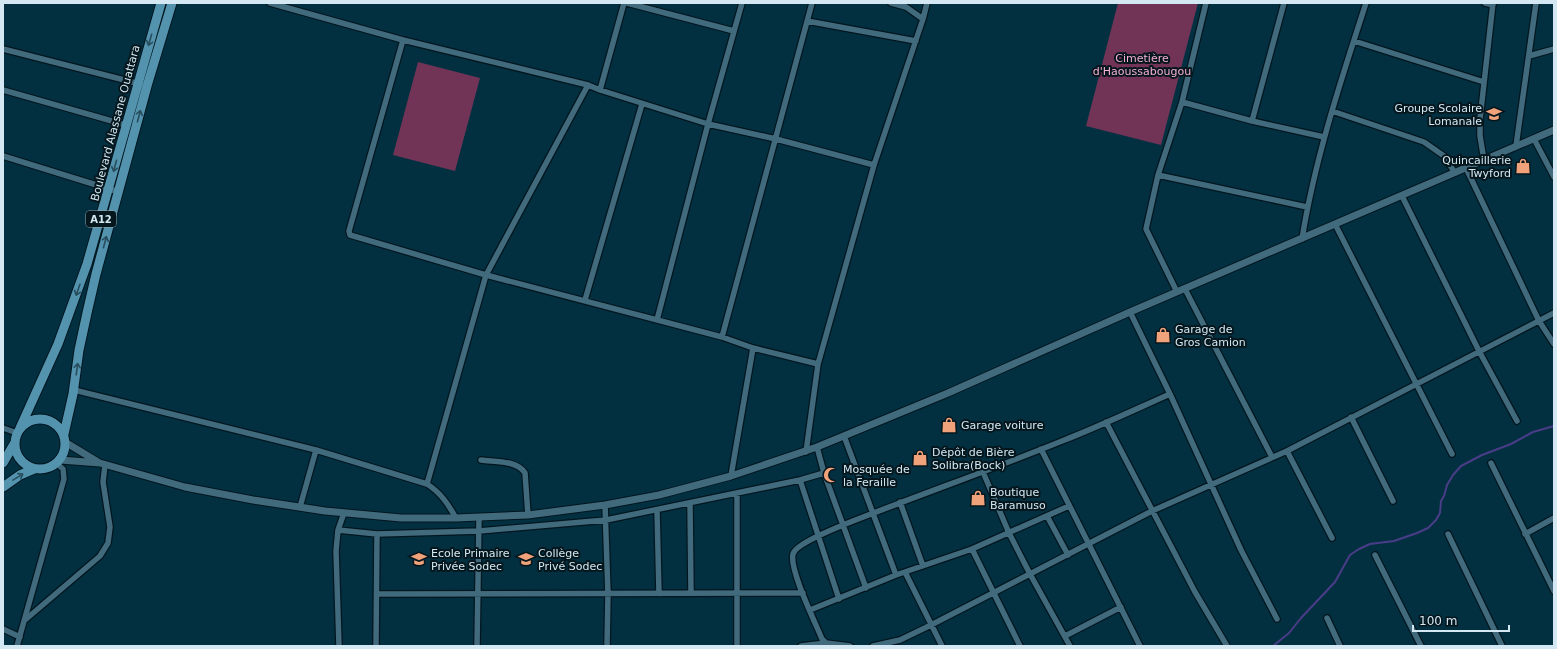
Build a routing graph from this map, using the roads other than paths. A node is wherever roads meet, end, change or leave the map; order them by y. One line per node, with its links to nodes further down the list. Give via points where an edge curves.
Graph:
1 (161, 3): 25 (main road, Boulevard Alassane Ouattara / A12, one-way to 25)
2 (172, 3): 25 (main road, Boulevard Alassane Ouattara / A12)
3 (270, 3): 18 (street)
4 (625, 3): 17 (street); 28 (street)
5 (742, 3): 17 (street)
6 (812, 3): 16 (street)
7 (891, 3): 15 (street, via 906,7)
8 (927, 3): 15 (street)
9 (1206, 3): 29 (street)
10 (1284, 3): 32 (street)
11 (1366, 3): 20 (street)
12 (1485, 3): 14 (street)
13 (1536, 3): 23 (street)
14 (1493, 4): 24 (street)
15 (923, 19): 19 (street)
16 (807, 21): 19 (street); 37 (street)
17 (734, 31): 33 (street)
18 (403, 40): 26 (street); 53 (street, via 349,231 350,235)
19 (916, 41): 42 (street)
20 (1354, 41): 24 (street); 31 (street)
21 (3, 49): 25 (street)
22 (1554, 49): 23 (street)
23 (1529, 56): 39 (street)
24 (1484, 82): 41 (street, via 1480,124)
25 (143, 85): 34 (main road, Boulevard Alassane Ouattara / A12); 48 (main road, Boulevard Alassane Ouattara / A12, one-way to 25)
26 (588, 85): 28 (street); 53 (street)
27 (3, 90): 34 (street)
28 (600, 90): 30 (street)
29 (1182, 102): 32 (street); 45 (street)
30 (642, 104): 33 (street); 56 (street)
31 (1332, 111): 36 (street); 44 (street, via 1424,142 1444,156)
32 (1252, 121): 36 (street)
33 (708, 124): 37 (street); 59 (street)
34 (126, 125): 47 (main road, Boulevard Alassane Ouattara / A12, one-way to 47)
35 (1554, 130): 38 (street)
36 (1324, 137): 50 (street)
37 (776, 139): 42 (street); 61 (street)
38 (1534, 139): 39 (street); 46 (street)
39 (1516, 146): 41 (street)
40 (3, 156): 47 (street)
41 (1484, 160): 43 (street)
42 (874, 166): 65 (street)
43 (1466, 168): 44 (street); 60 (street)
44 (1455, 173): 49 (street)
45 (1158, 175): 50 (street); 55 (street, via 1146,229)
46 (1554, 177)
47 (109, 190): 48 (street); 73 (main road, Boulevard Alassane Ouattara / A12, one-way to 73, via 72,308)
48 (119, 192): 67 (main road, Boulevard Alassane Ouattara / A12, one-way to 48, via 87,313)
49 (1402, 196): 51 (street); 64 (street)
50 (1307, 207): 52 (street)
51 (1336, 224): 52 (street); 66 (street)
52 (1302, 239): 54 (street)
53 (486, 274): 56 (street); 94 (street)
54 (1185, 289): 55 (street); 83 (street)
55 (1177, 292): 57 (street)
56 (585, 300): 59 (street)
57 (1130, 312): 68 (street); 74 (street)
58 (1554, 313): 60 (street)
59 (657, 320): 61 (street)
60 (1539, 321): 62 (street); 64 (street)
61 (722, 337): 63 (street)
62 (1554, 344)
63 (753, 348): 65 (street); 92 (street)
64 (1480, 351): 66 (street); 70 (street)
65 (818, 364): 81 (street)
66 (1417, 383): 69 (street); 82 (street)
67 (74, 390): 75 (main road, Boulevard Alassane Ouattara / A12); 79 (street)
68 (1170, 394): 71 (street); 95 (street)
69 (1351, 417): 80 (street); 98 (street)
70 (1518, 421)
71 (1106, 422): 78 (street); 105 (street)
72 (3, 428): 73 (street)
73 (19, 430): 75 (main road, via 28,421 39,418 49,420 58,426); 76 (main road)
74 (844, 436): 77 (street); 107 (street)
75 (65, 438): 85 (main road, via 64,451); 88 (street)
76 (14, 444): 87 (main road); 89 (main road, via 19,459)
77 (817, 447): 81 (street); 91 (street)
78 (1041, 449): 90 (street); 102 (street)
79 (316, 450): 94 (street); 103 (street)
80 (1287, 451): 83 (street); 122 (street)
81 (806, 452): 92 (street)
82 (1452, 454)
83 (1272, 457): 95 (street)
84 (481, 460): 108 (street, via 522,468 525,473)
85 (58, 461): 88 (street); 89 (main road, via 50,467); 146 (street, via 63,469 64,479)
86 (1491, 463): 120 (street)
87 (3, 464)
88 (102, 464): 103 (street, via 185,487); 146 (street, via 103,489 110,527 108,543 100,556)
89 (34, 468): 96 (main road, one-way to 89)
90 (983, 472): 99 (street); 117 (street)
91 (824, 473): 93 (street); 114 (street)
92 (731, 476): 101 (street, via 658,495)
93 (800, 480): 97 (street); 121 (street)
94 (427, 484): 110 (street, via 438,491)
95 (1212, 484): 105 (street); 145 (street, via 1240,550)
96 (3, 487)
97 (737, 494): 100 (street); 134 (street)
98 (1393, 501)
99 (900, 502): 107 (street); 127 (street)
100 (690, 504): 104 (street); 133 (street)
101 (605, 505): 108 (street); 113 (street)
102 (1069, 506): 109 (street); 123 (street)
103 (300, 507): 106 (street)
104 (658, 510): 113 (street); 140 (street)
105 (1152, 511): 123 (street); 165 (street)
106 (344, 513): 110 (street, via 401,518); 115 (street)
107 (872, 513): 114 (street); 130 (street)
108 (528, 514): 111 (street)
109 (1047, 516): 117 (street); 125 (street)
110 (456, 518): 111 (street)
111 (479, 518): 116 (street)
112 (1554, 518): 120 (street)
113 (606, 520): 116 (street); 139 (street)
114 (844, 525): 121 (street); 131 (street)
115 (338, 530): 118 (street); 153 (street, via 336,551)
116 (479, 531): 118 (street); 138 (street)
117 (1009, 533): 124 (street); 129 (street)
118 (377, 534): 137 (street)
119 (1448, 534): 168 (street)
120 (1525, 534): 132 (street)
121 (818, 536): 135 (street, via 795,548 793,554 793,568); 141 (street)
122 (1332, 538)
123 (1089, 544): 125 (street); 142 (street)
124 (972, 549): 127 (street); 136 (street)
125 (1068, 554): 129 (street)
126 (1375, 555): 167 (street)
127 (923, 566): 128 (street)
128 (905, 572): 130 (street); 147 (street)
129 (1030, 574): 136 (street); 149 (street)
130 (896, 575): 131 (street)
131 (866, 588): 141 (street)
132 (1554, 591)
133 (691, 593): 134 (street); 140 (street)
134 (737, 593): 135 (street); 157 (street)
135 (803, 593): 143 (street)
136 (993, 593): 147 (street); 162 (street)
137 (377, 594): 138 (street); 154 (street)
138 (477, 594): 139 (street); 155 (street)
139 (608, 594): 140 (street); 156 (street)
140 (659, 594)
141 (840, 599): 143 (street)
142 (1121, 607): 149 (street); 164 (street)
143 (810, 610): 151 (street)
144 (1327, 618): 166 (street)
145 (1277, 619)
146 (25, 620): 150 (street)
147 (932, 625): 160 (street, via 900,640); 161 (street)
148 (3, 629): 150 (street)
149 (1065, 636): 163 (street)
150 (20, 637): 152 (street)
151 (826, 644): 158 (street); 159 (street)
152 (17, 646)
153 (339, 646)
154 (376, 646)
155 (477, 646)
156 (607, 646)
157 (737, 646)
158 (801, 646)
159 (850, 646)
160 (873, 646)
161 (942, 646)
162 (1020, 646)
163 (1070, 646)
164 (1140, 646)
165 (1227, 646)
166 (1340, 646)
167 (1421, 646)
168 (1502, 646)

